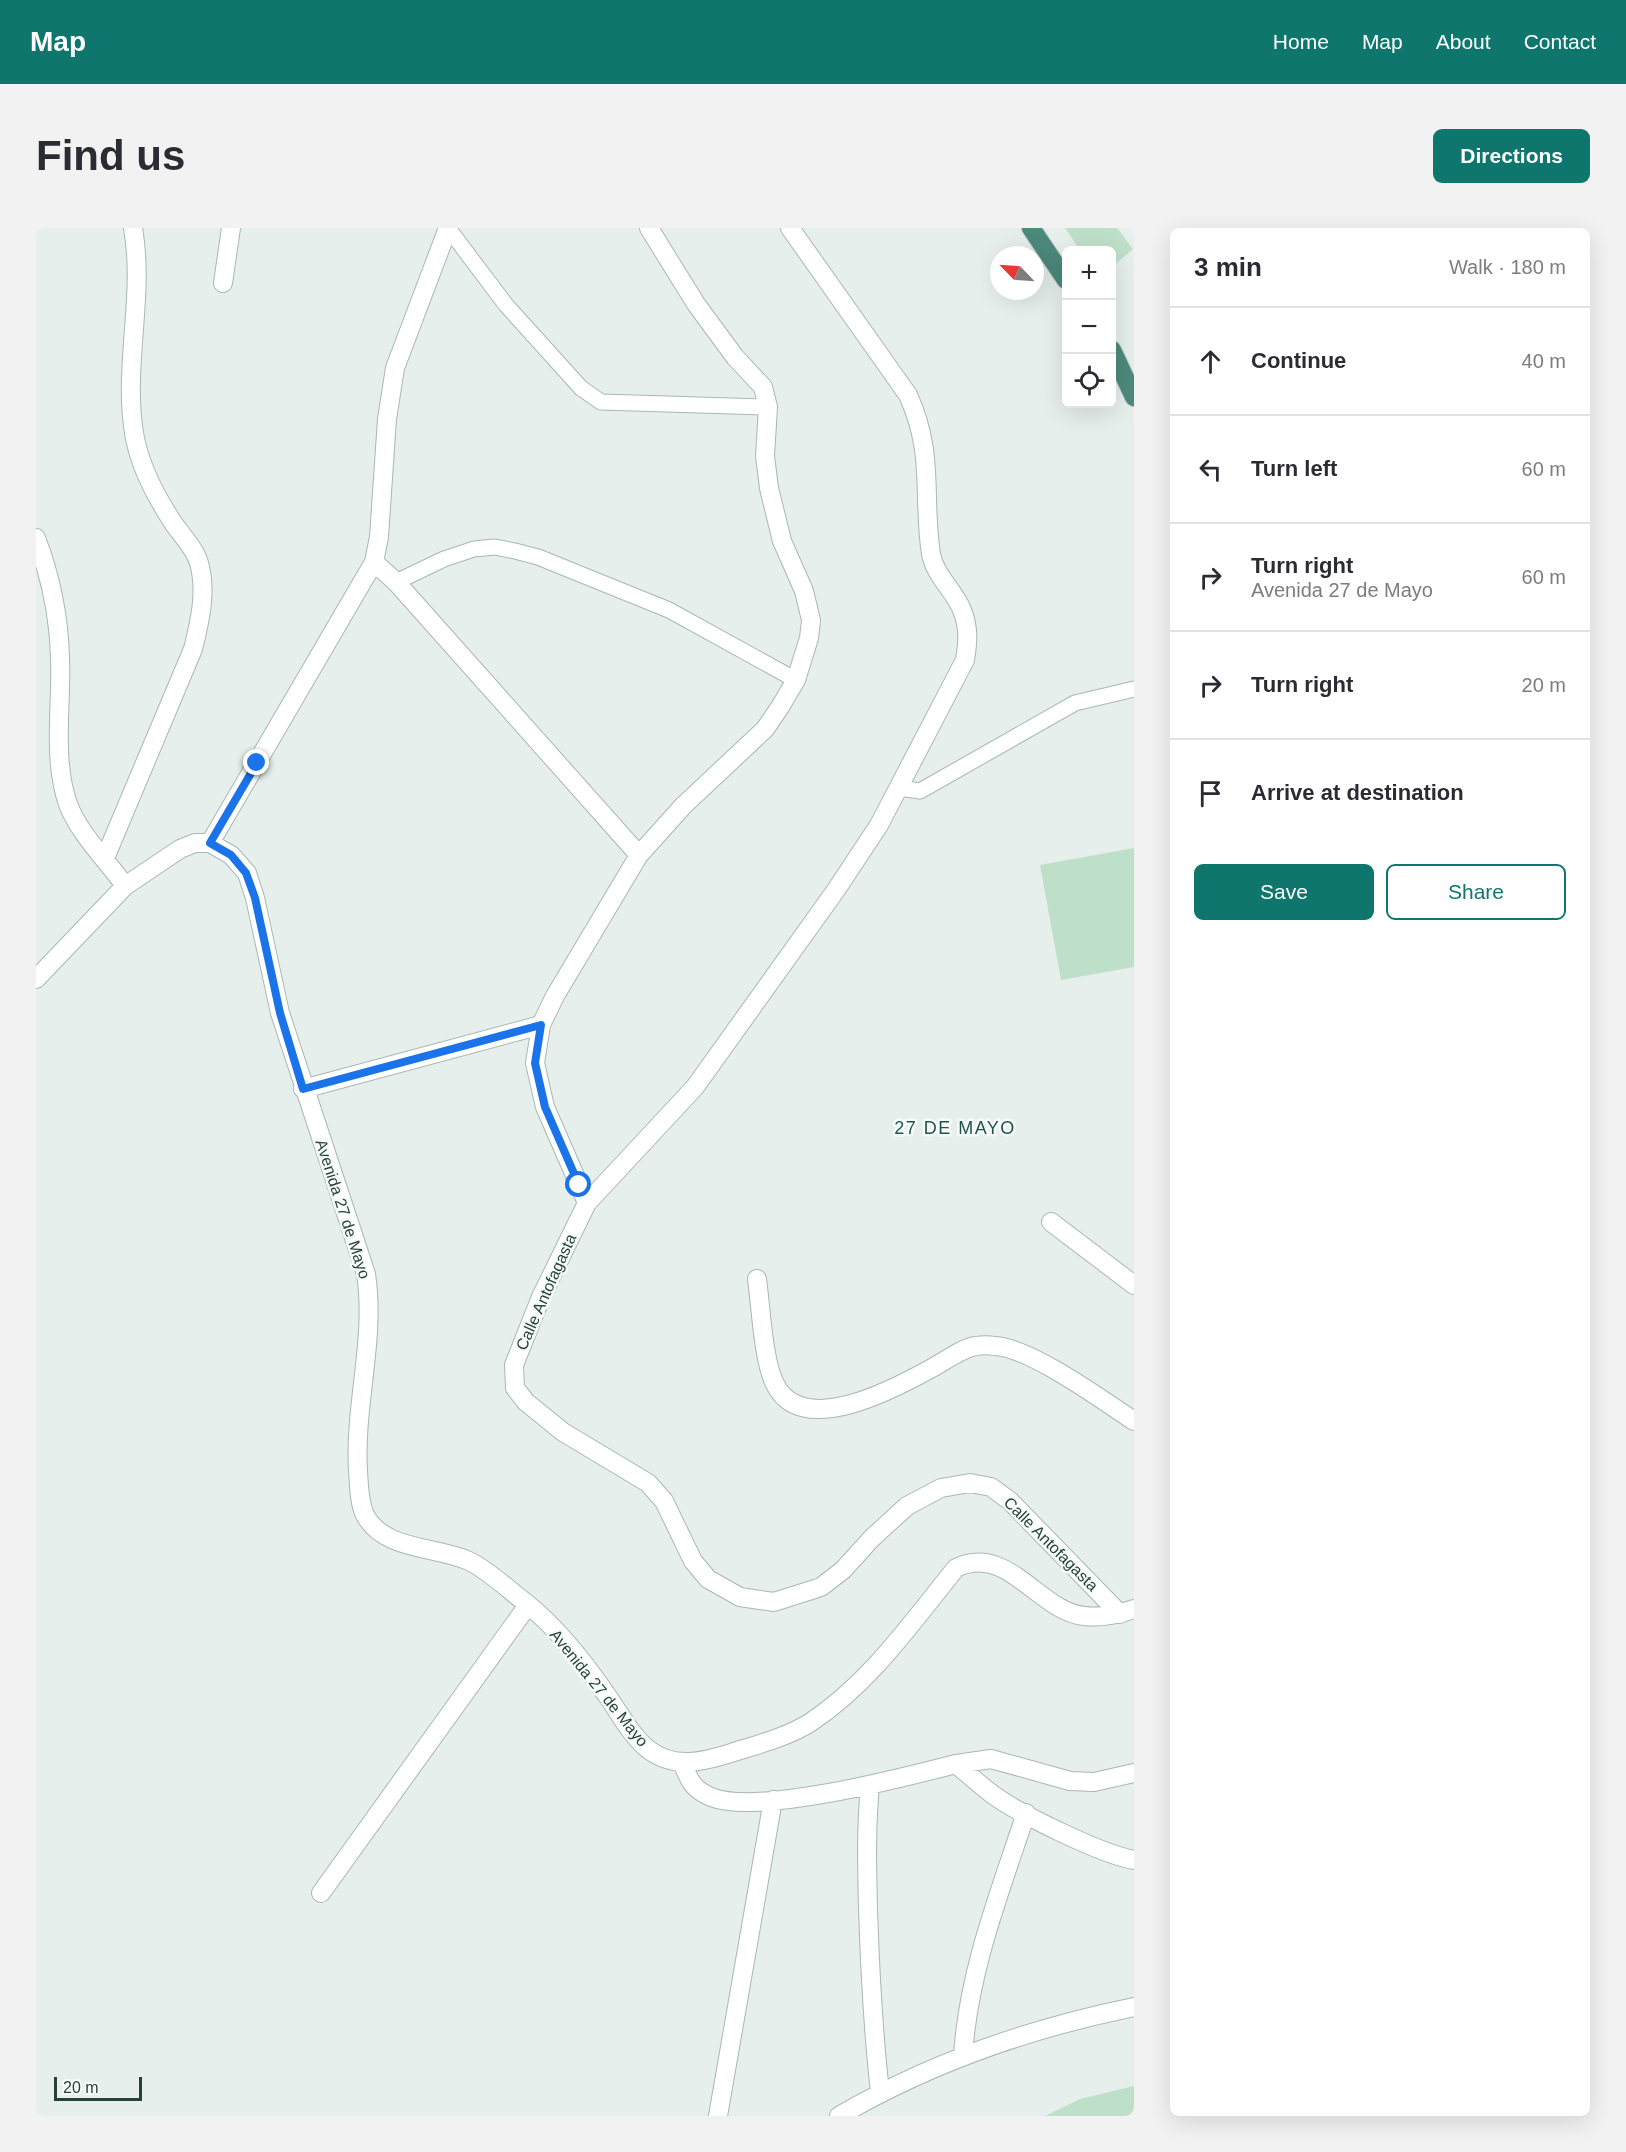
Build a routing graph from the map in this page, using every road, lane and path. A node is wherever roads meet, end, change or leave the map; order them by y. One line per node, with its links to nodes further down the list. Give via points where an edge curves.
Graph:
1 (133, 228): 20 (street, via 138,271 131,363 134,432 158,497 199,562 201,615 193,649)
2 (231, 228): 8 (street)
3 (448, 228): 11 (lane, via 506,305 581,388 601,402); 13 (street, via 395,368)
4 (649, 228): 11 (street, via 696,304 762,387)
5 (790, 228): 17 (street, Calle Antofagasta, via 908,395 920,420 926,450 932,555 939,574 962,609 969,636 965,660)
6 (1031, 228): 7 (highway)
7 (1062, 274)
8 (223, 283)
9 (1114, 354): 10 (highway)
10 (1134, 397)
11 (768, 407): 15 (street, via 765,456 769,488 782,541 804,591 811,620)
12 (36, 538): 20 (street, via 56,601 64,790 76,820)
13 (374, 562): 14 (street); 18 (street)
14 (396, 582): 15 (lane, via 474,549 495,547 515,551 669,610); 19 (street)
15 (796, 680): 19 (street, via 765,729 683,806)
16 (1134, 689): 17 (lane, via 1075,704 920,792)
17 (899, 788): 25 (street, Calle Antofagasta, via 836,890 695,1087)
18 (210, 843): 21 (street, via 180,849); 24 (street, Avenida 27 de Mayo, via 231,855 246,873)
19 (639, 855): 23 (street)
20 (105, 858): 21 (street)
21 (125, 886): 22 (street)
22 (36, 979)
23 (541, 1025): 24 (street); 25 (street, via 535,1063 545,1107)
24 (303, 1089): 30 (street, Avenida 27 de Mayo, via 366,1274 371,1306 356,1436 364,1514 375,1530 396,1541 470,1561)
25 (587, 1203): 31 (street, Calle Antofagasta, via 541,1297 514,1365 515,1388 563,1432 648,1483 664,1501 693,1561 708,1579 740,1597 774,1602 802,1595 821,1587 843,1570 907,1506 941,1488 970,1483 992,1487)
26 (1051, 1222): 28 (street)
27 (757, 1279): 29 (street, via 775,1386 795,1405 811,1410 844,1406 898,1386 975,1346 997,1346 1025,1355)
28 (1134, 1285)
29 (1134, 1421)
30 (528, 1605): 32 (street, Avenida 27 de Mayo, via 591,1674 637,1738 666,1760); 39 (street)
31 (1127, 1611): 32 (street, via 1083,1616 1057,1605 998,1567 968,1562 956,1568 873,1669 809,1724 725,1755)
32 (683, 1764): 36 (street, via 690,1784 710,1797 726,1802)
33 (956, 1764): 34 (street, via 991,1759 1070,1781 1094,1782); 35 (street); 37 (street, via 993,1795)
34 (1134, 1773)
35 (870, 1785): 36 (street); 42 (street, via 866,1824 869,1939)
36 (773, 1800): 43 (street)
37 (1026, 1813): 38 (street, via 1075,1838); 41 (street, via 981,1953 966,2015)
38 (1134, 1860)
39 (321, 1893)
40 (1134, 2007): 41 (street, via 1068,2020)
41 (963, 2056): 42 (street)
42 (880, 2092): 44 (street)
43 (718, 2116)
44 (839, 2116)

